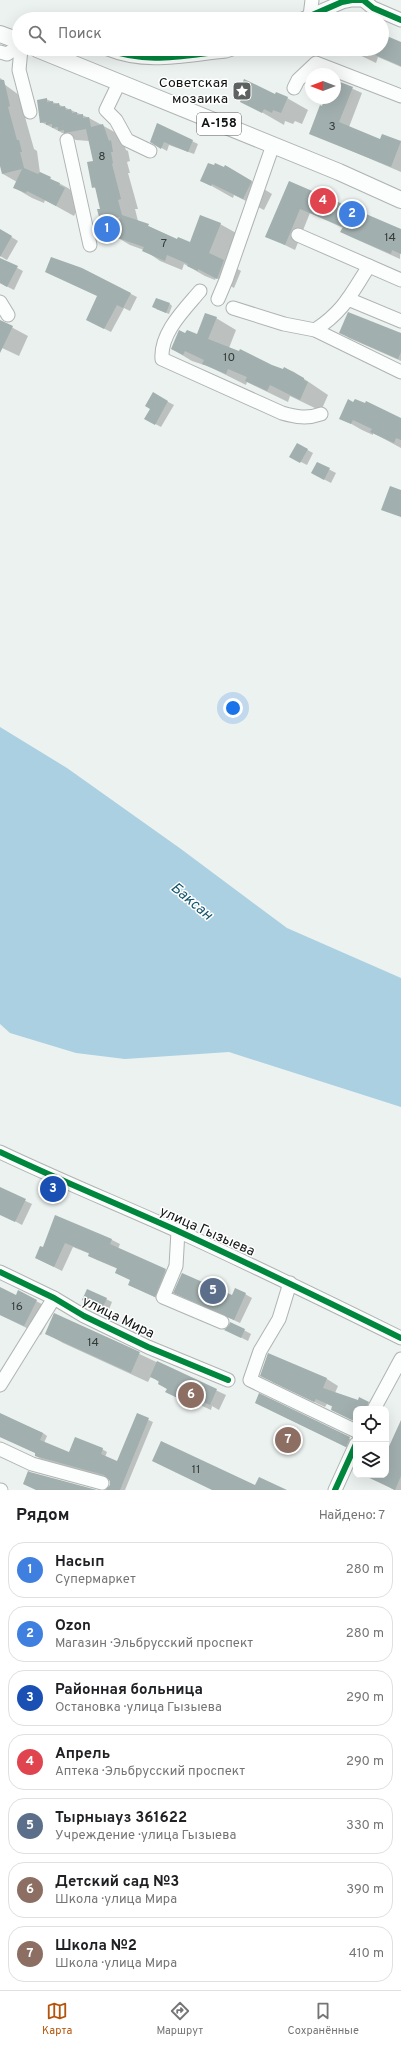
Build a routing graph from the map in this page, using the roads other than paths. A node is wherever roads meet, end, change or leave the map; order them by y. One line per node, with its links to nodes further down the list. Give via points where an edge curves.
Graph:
1 (312, 0): 2 (street)
2 (308, 12)
3 (319, 12): 4 (street, via 342,2 363,0)
4 (382, 12)
5 (389, 15): 6 (street)
6 (401, 20)
7 (0, 34): 8 (main road)
8 (12, 39)
9 (12, 51): 10 (street, via 7,54)
10 (0, 52)
11 (20, 56): 18 (street, via 19,70)
12 (54, 56): 15 (main road, А-158)
13 (129, 56): 14 (street, via 155,59)
14 (182, 56)
15 (119, 83): 20 (main road, А-158); 21 (street, via 106,110 116,120 127,140)
16 (294, 88): 17 (street, via 298,80 316,63)
17 (401, 96)
18 (30, 112)
19 (67, 140): 24 (street)
20 (274, 145): 22 (main road, А-158); 28 (street)
21 (150, 151)
22 (401, 200)
23 (298, 235): 25 (street)
24 (90, 245)
25 (369, 266): 26 (street); 29 (street)
26 (401, 280)
27 (200, 291): 36 (street, via 173,324 162,351 162,359 282,413 297,417)
28 (218, 299)
29 (348, 299): 33 (street); 34 (street, via 338,312)
30 (0, 302): 32 (street)
31 (233, 308): 34 (street, via 284,324)
32 (8, 315)
33 (401, 321)
34 (315, 330): 35 (street)
35 (401, 372)
36 (322, 414)
37 (0, 1152): 38 (street, улица Гызыева)
38 (178, 1232): 40 (street, улица Гызыева); 42 (street, via 176,1266 164,1297)
39 (0, 1272): 41 (street, улица Мира)
40 (290, 1283): 43 (street, улица Гызыева); 48 (street, via 279,1319 260,1351 250,1380)
41 (54, 1298): 45 (street, улица Мира, via 84,1316 141,1343); 46 (street)
42 (222, 1322)
43 (401, 1338)
44 (401, 1359): 47 (street)
45 (228, 1380)
46 (0, 1385)
47 (376, 1406)
48 (353, 1430)
49 (0, 1450): 51 (street, via 32,1464)
50 (353, 1451): 52 (street)
51 (102, 1484)
52 (335, 1490)

